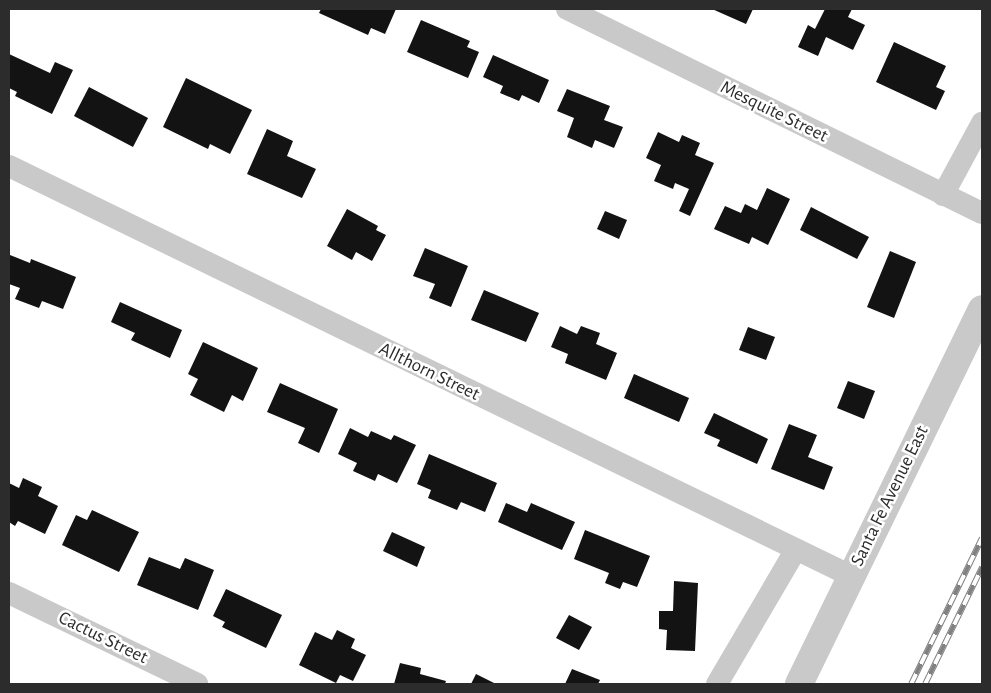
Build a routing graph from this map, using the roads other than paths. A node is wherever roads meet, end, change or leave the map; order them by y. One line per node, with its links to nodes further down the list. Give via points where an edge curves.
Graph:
1 (567, 9): 4 (street, Mesquite Street)
2 (982, 123): 4 (street)
3 (9, 166): 7 (street, Allthorn Street)
4 (943, 196): 5 (street, Mesquite Street)
5 (982, 213)
6 (982, 309): 8 (street, Santa Fe Avenue East)
7 (795, 551): 8 (street, Allthorn Street); 11 (street)
8 (851, 576): 12 (street, Santa Fe Avenue East)
9 (9, 592): 10 (street, Cactus Street)
10 (197, 684)
11 (717, 684)
12 (799, 684)

